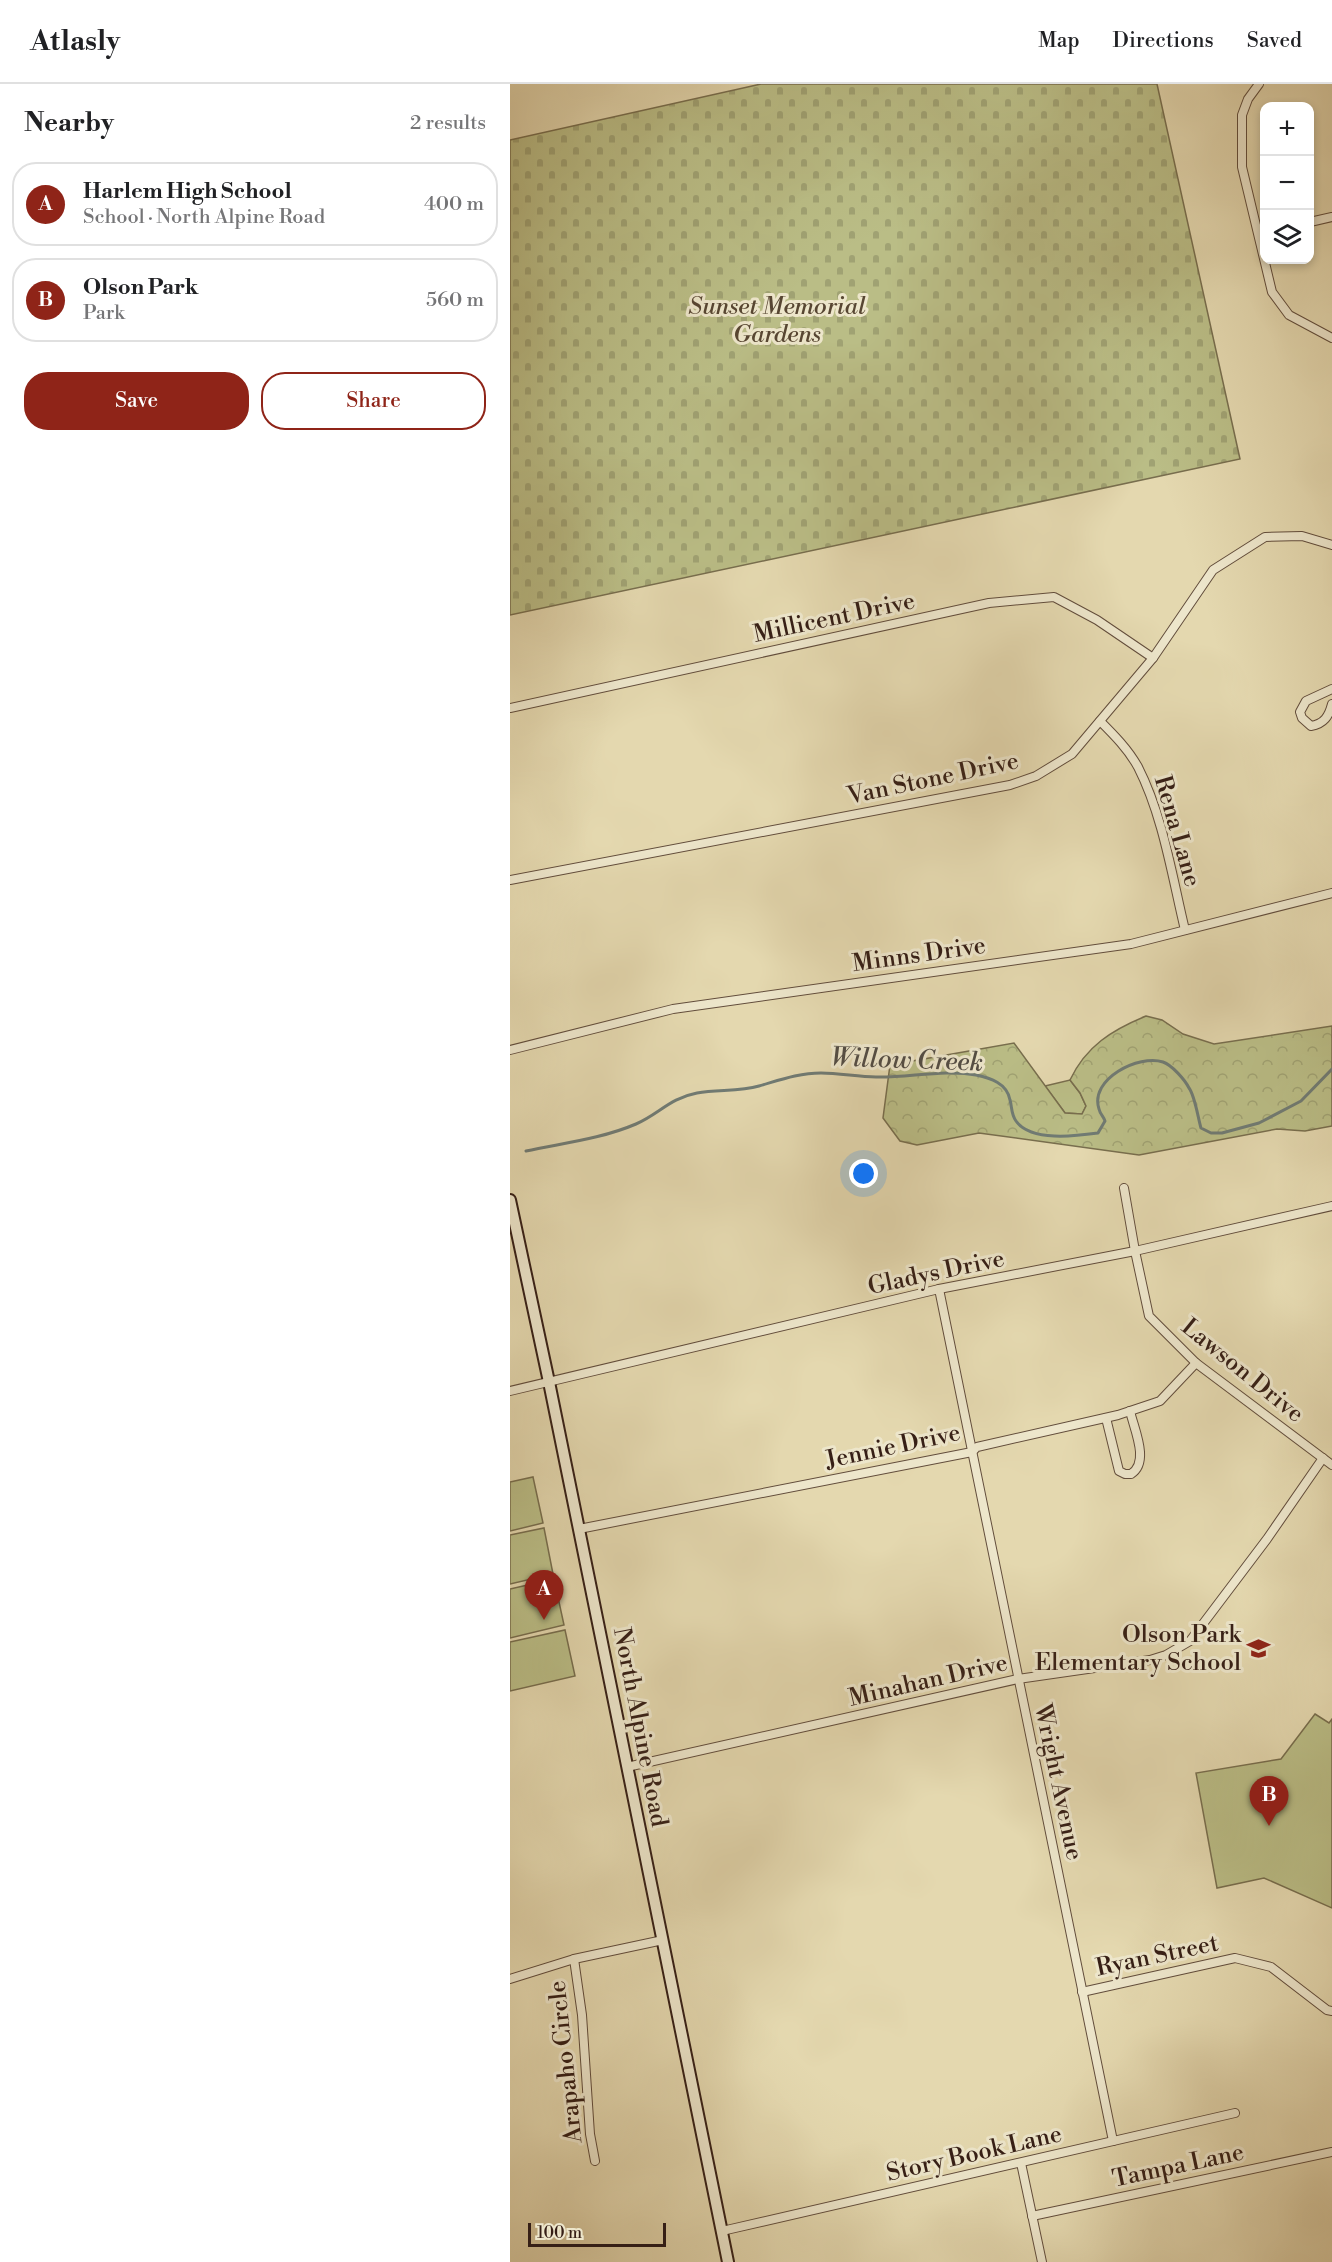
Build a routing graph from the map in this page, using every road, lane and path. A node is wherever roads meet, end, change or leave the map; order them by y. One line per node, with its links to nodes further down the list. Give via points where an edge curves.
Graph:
1 (1258, 84): 4 (street, via 1242,115 1241,137 1242,167)
2 (1332, 217): 3 (street)
3 (1314, 221)
4 (1260, 229)
5 (1267, 264): 6 (street, via 1272,292 1289,315)
6 (1332, 338)
7 (1332, 545): 8 (street, Van Stone Drive, via 1302,536 1265,537 1213,570)
8 (1153, 658): 11 (street, Millicent Drive, via 1054,597 989,603); 12 (street, Van Stone Drive)
9 (1332, 689): 10 (street, via 1306,700 1300,712 1311,726 1318,725 1328,716)
10 (1332, 704)
11 (510, 708)
12 (1100, 721): 13 (street, Van Stone Drive, via 1072,754 1036,776 1010,785); 15 (street, Rena Lane, via 1122,744 1147,787)
13 (510, 880)
14 (1332, 893): 15 (street, Minns Drive)
15 (1185, 930): 16 (street, Minns Drive, via 1131,944 673,1009)
16 (510, 1050)
17 (1124, 1188): 20 (street, Lawson Drive)
18 (510, 1200): 23 (main road, North Alpine Road)
19 (1332, 1206): 20 (street, Gladys Drive)
20 (1135, 1251): 21 (street, Gladys Drive); 22 (street, Lawson Drive, via 1149,1316)
21 (939, 1289): 23 (street, Gladys Drive); 27 (street, Wright Avenue)
22 (1196, 1363): 25 (street, Jennie Drive, via 1160,1401); 28 (street, Lawson Drive)
23 (549, 1382): 24 (street, Gladys Drive); 30 (main road, North Alpine Road)
24 (510, 1391)
25 (1130, 1412): 26 (street, Jennie Drive); 26 (street, via 1141,1459 1131,1474 1119,1471)
26 (1106, 1418): 27 (street, Jennie Drive, via 977,1447)
27 (972, 1452): 30 (street, Jennie Drive); 31 (street, Wright Avenue)
28 (1323, 1458): 29 (street, Lawson Drive); 31 (street, Minahan Drive, via 1190,1641 1150,1660)
29 (1332, 1465)
30 (579, 1529): 32 (main road, North Alpine Road)
31 (1018, 1679): 32 (street, Minahan Drive); 36 (street, Wright Avenue)
32 (627, 1767): 33 (main road, North Alpine Road)
33 (663, 1940): 34 (street); 44 (main road, North Alpine Road)
34 (574, 1959): 35 (street); 41 (street, Arapaho Circle)
35 (510, 1979)
36 (1082, 1992): 37 (street, Ryan Street, via 1235,1958 1271,1967); 39 (street, Wright Avenue)
37 (1332, 2011)
38 (1235, 2113): 39 (street, Story Book Lane)
39 (1113, 2141): 42 (street, Story Book Lane)
40 (1332, 2152): 43 (street, Tampa Lane)
41 (595, 2161)
42 (1021, 2163): 43 (street); 44 (street, Story Book Lane)
43 (1032, 2216): 46 (street)
44 (722, 2231): 45 (main road, North Alpine Road)
45 (728, 2262)
46 (1042, 2262)

